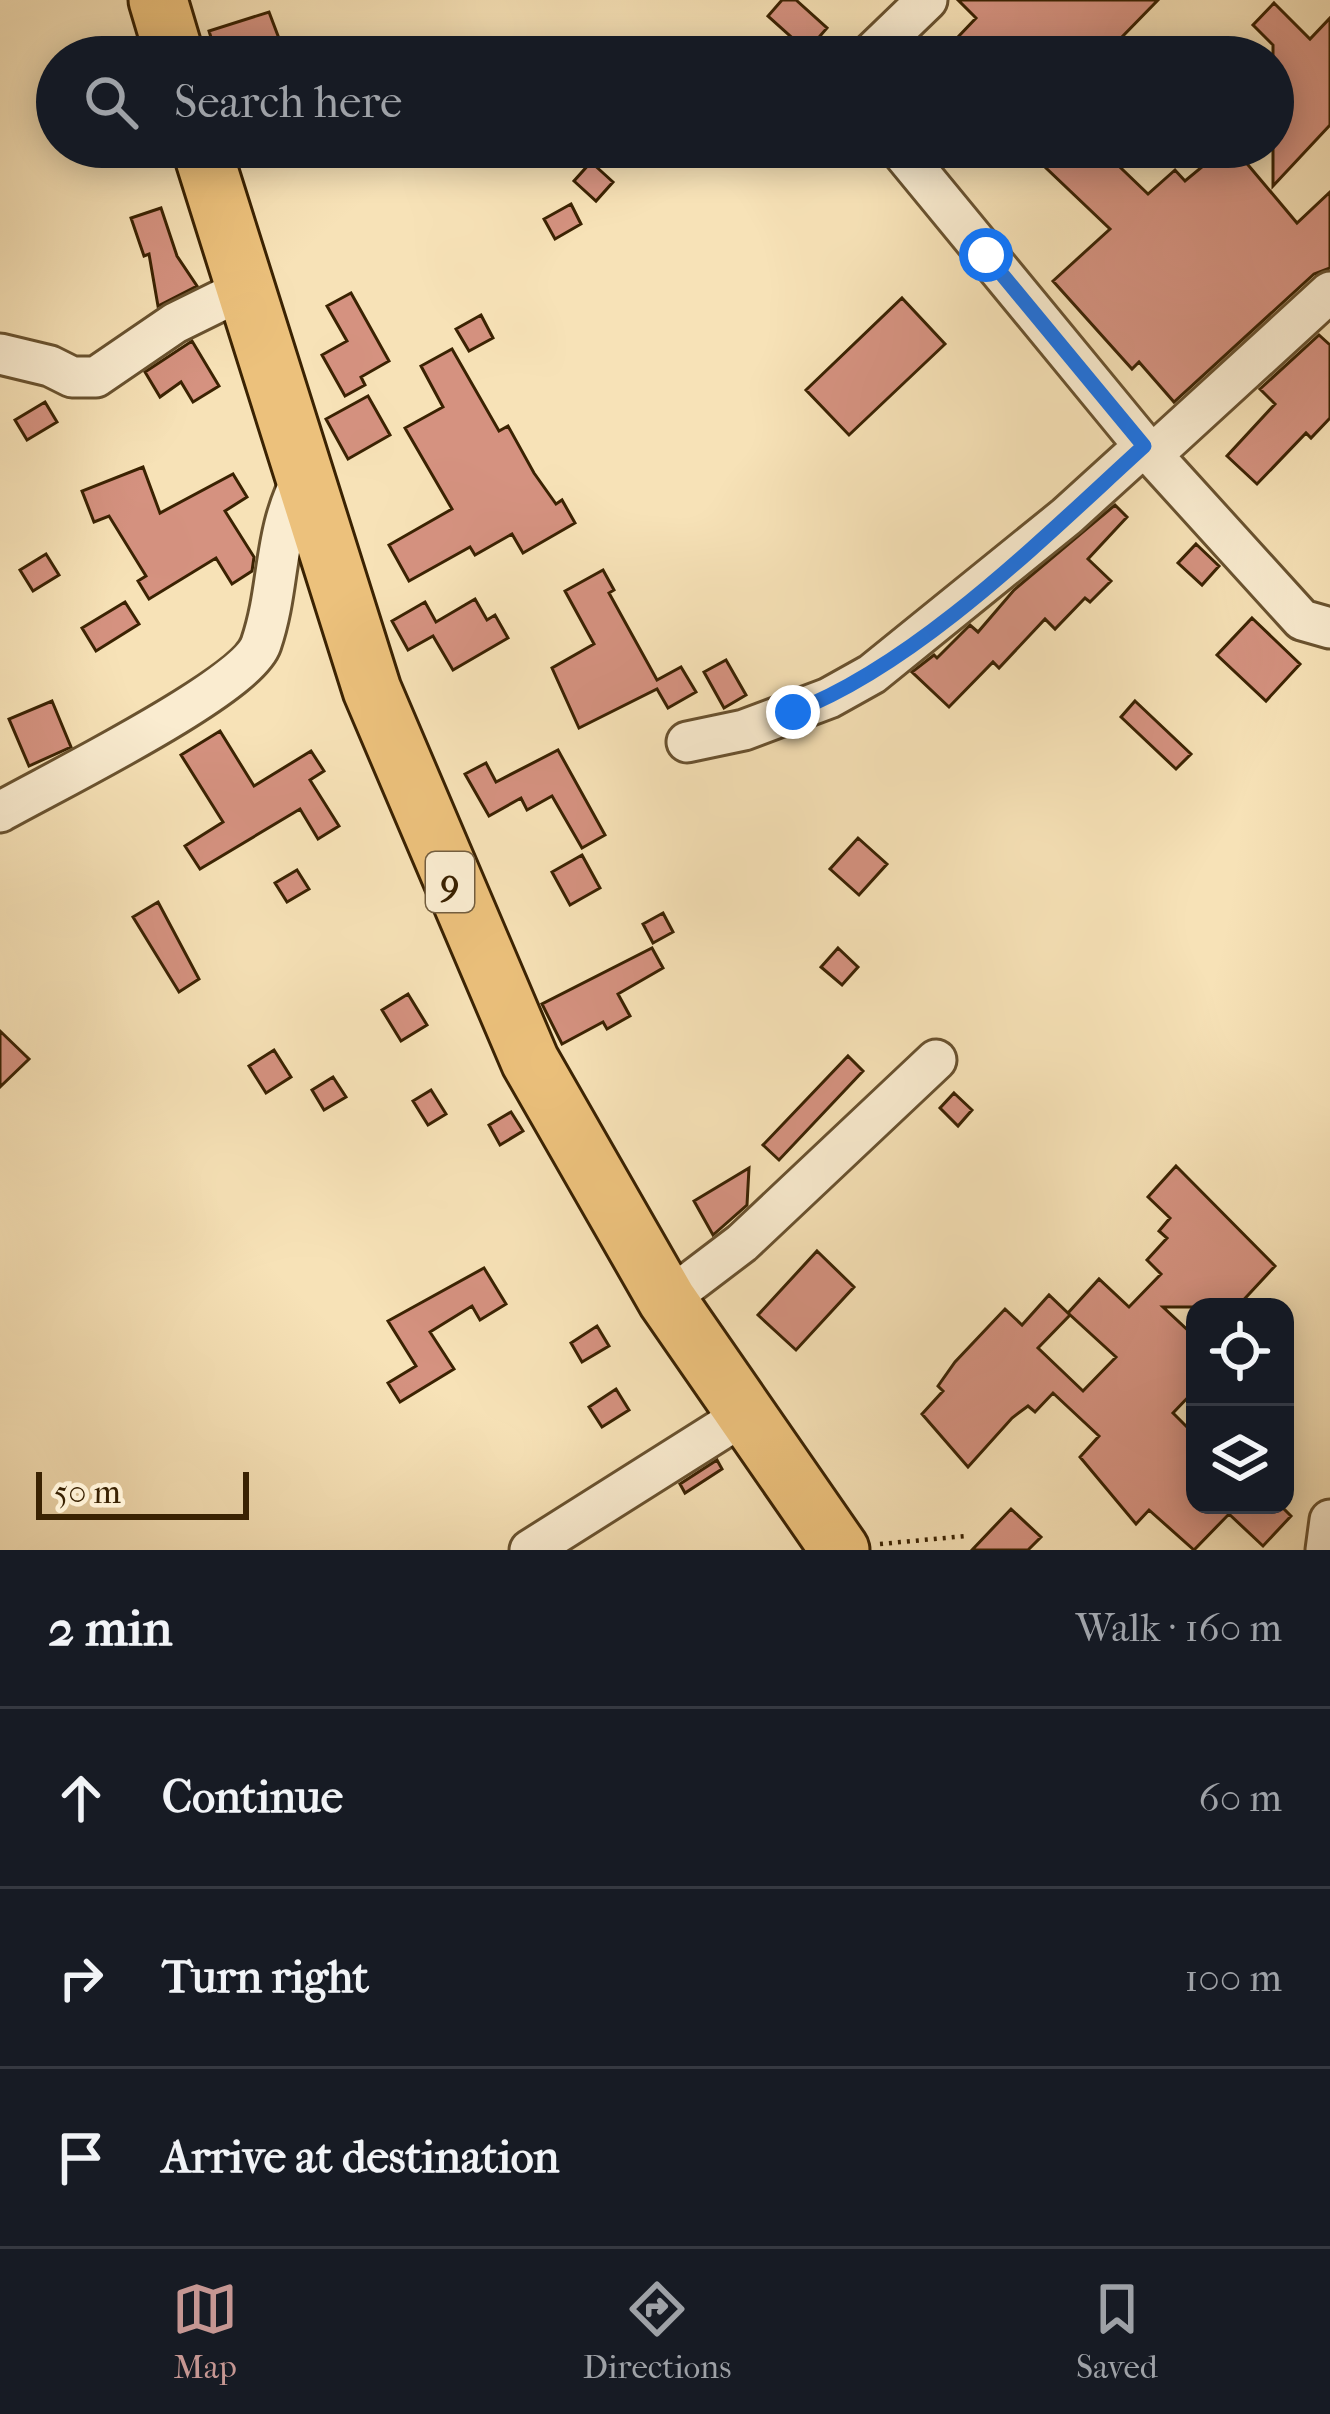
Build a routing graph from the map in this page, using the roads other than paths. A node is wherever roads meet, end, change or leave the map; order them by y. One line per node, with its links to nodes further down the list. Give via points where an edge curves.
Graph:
1 (158, 0): 3 (highway)
2 (927, 0): 4 (street)
3 (169, 36)
4 (890, 36)
5 (208, 168): 7 (highway, 9)
6 (915, 168): 10 (street)
7 (244, 289): 9 (street, via 176,322 96,377); 11 (highway, 9)
8 (1324, 308): 10 (street)
9 (0, 355)
10 (1148, 450): 12 (street, via 1302,620); 13 (street, via 872,674 744,730)
11 (304, 475): 14 (street, via 279,531 253,661); 16 (highway, 9, via 372,690 444,870 530,1061)
12 (1330, 628)
13 (687, 742)
14 (0, 812)
15 (936, 1060): 16 (street, via 742,1243)
16 (667, 1300): 17 (highway, 9)
17 (748, 1413): 19 (highway, 9); 20 (street)
18 (1330, 1520): 21 (street)
19 (839, 1549)
20 (530, 1550)
21 (1326, 1550)

